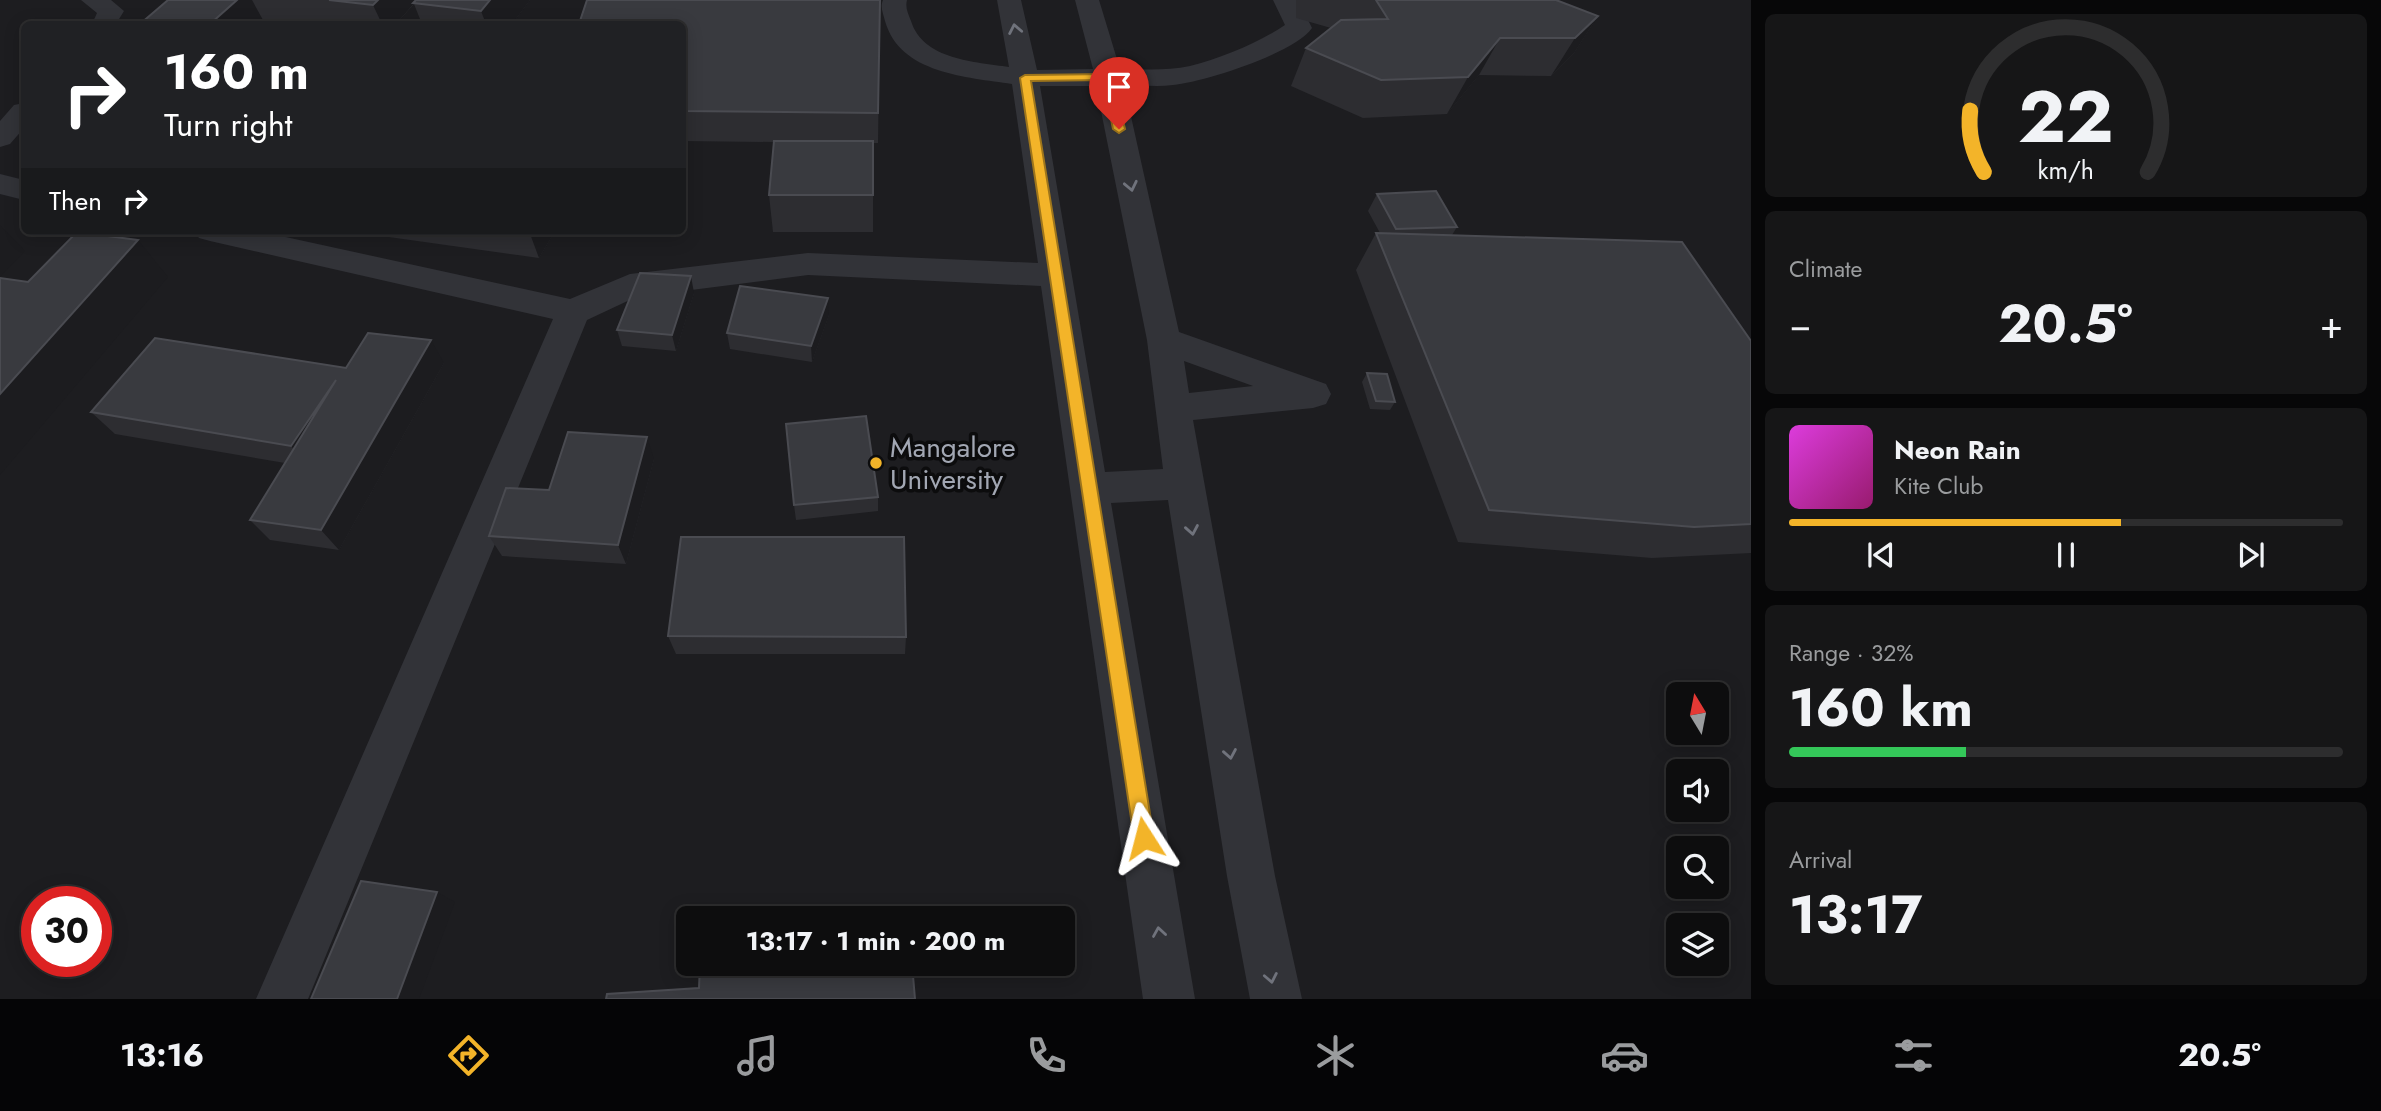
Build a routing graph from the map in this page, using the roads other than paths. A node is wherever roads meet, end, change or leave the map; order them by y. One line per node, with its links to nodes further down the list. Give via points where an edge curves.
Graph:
1 (93, 0): 6 (street, via 111,11)
2 (895, 0): 8 (street, via 902,35 932,59)
3 (1009, 0): 8 (street, one-way to 3)
4 (1087, 0): 7 (street)
5 (1285, 0): 7 (street, via 1299,28 1274,44 1197,73)
6 (106, 21)
7 (1108, 76): 8 (street); 16 (street, one-way to 16)
8 (1025, 78): 14 (street)
9 (21, 114): 10 (street)
10 (0, 138)
11 (0, 184): 12 (street)
12 (21, 189)
13 (228, 235): 15 (street)
14 (1056, 275): 15 (street, via 808,264 631,286); 19 (street)
15 (573, 312): 20 (street)
16 (1164, 340): 17 (street); 17 (street, via 1313,394)
17 (1174, 408): 18 (street)
18 (1184, 484): 19 (street); 22 (street, one-way to 22)
19 (1089, 488): 21 (street, one-way to 19)
20 (282, 999)
21 (1169, 999)
22 (1276, 999)

